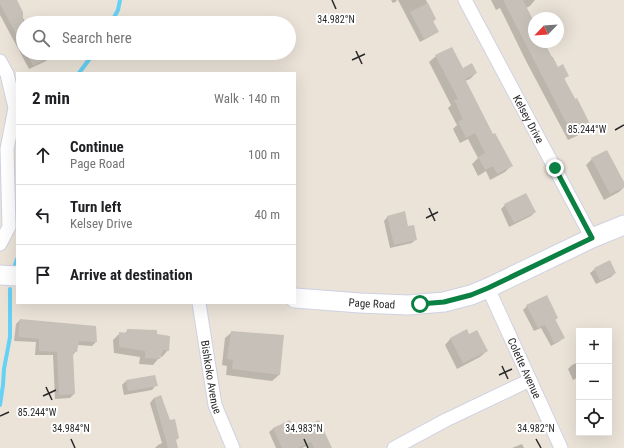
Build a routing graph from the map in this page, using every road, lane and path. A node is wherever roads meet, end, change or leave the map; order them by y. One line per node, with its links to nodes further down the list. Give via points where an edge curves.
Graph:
1 (464, 0): 4 (street, Kelsey Drive)
2 (0, 61): 5 (street, via 7,74 15,108 7,149 9,227)
3 (624, 225): 4 (main road, Page Road)
4 (592, 238): 8 (main road, Page Road)
5 (0, 244)
6 (0, 275): 7 (main road)
7 (16, 276)
8 (488, 288): 9 (main road, Page Road, via 444,302 408,305); 11 (street, Colette Avenue)
9 (296, 298)
10 (199, 304): 12 (street, Bishkoko Avenue, via 215,405)
11 (530, 380): 13 (street); 14 (street, Colette Avenue)
12 (233, 448)
13 (394, 448)
14 (561, 448)

